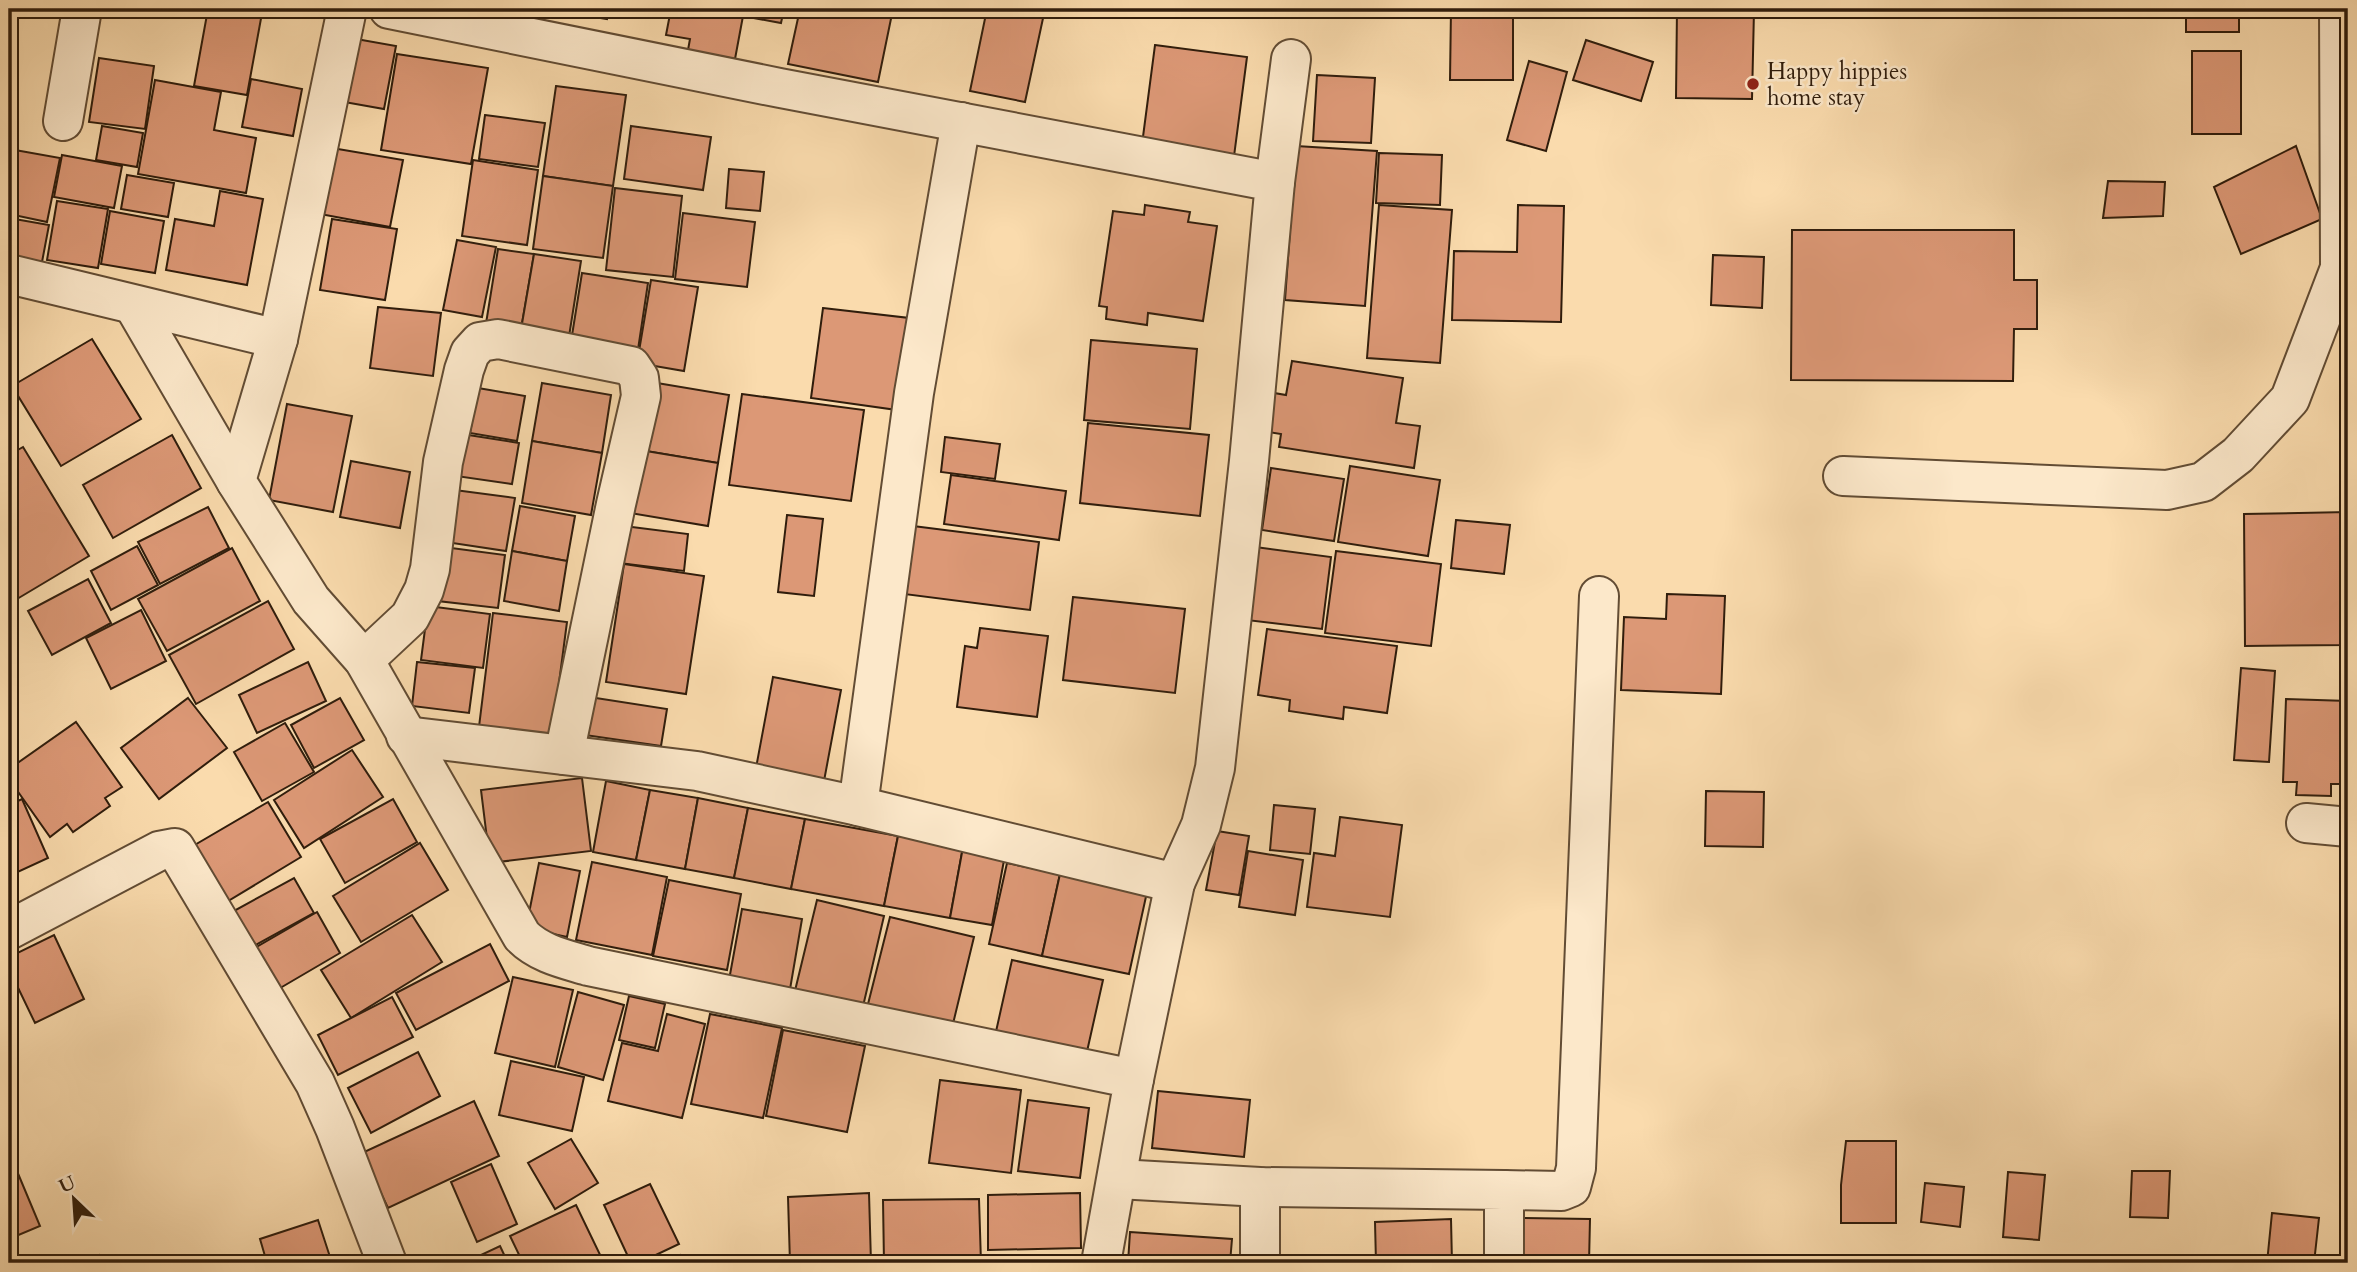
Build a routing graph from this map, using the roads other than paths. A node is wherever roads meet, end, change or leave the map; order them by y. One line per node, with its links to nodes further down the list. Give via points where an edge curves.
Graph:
1 (82, 9): 6 (street)
2 (347, 9): 11 (street)
3 (389, 9): 7 (street)
4 (2339, 9): 12 (street, via 2340,268 2290,399 2238,455 2203,482 2167,490)
5 (1291, 59): 8 (street)
6 (63, 121)
7 (961, 122): 8 (street); 18 (street, via 914,393)
8 (1275, 182): 21 (street, via 1215,768 1202,825)
9 (9, 274): 10 (street)
10 (134, 306): 11 (street); 13 (street)
11 (278, 339): 13 (street)
12 (1843, 476)
13 (236, 481): 15 (street, via 312,600)
14 (1599, 596): 26 (street, via 1576,1168 1571,1187 1561,1191)
15 (365, 660): 16 (street); 17 (street, via 410,617 424,590 443,462 464,370 474,347 498,339 631,366 642,396)
16 (406, 736): 17 (street); 23 (street, via 522,936 540,949 588,966)
17 (564, 755): 18 (street, via 697,771)
18 (858, 806): 21 (street)
19 (2306, 823): 20 (street)
20 (2348, 827)
21 (1175, 883): 23 (street)
22 (9, 930): 27 (street, via 159,851 175,848 320,1092)
23 (1135, 1079): 24 (street)
24 (1118, 1179): 25 (street); 28 (street)
25 (1260, 1186): 26 (street); 29 (street)
26 (1504, 1190): 30 (street)
27 (387, 1263)
28 (1101, 1263)
29 (1260, 1263)
30 (1504, 1263)

